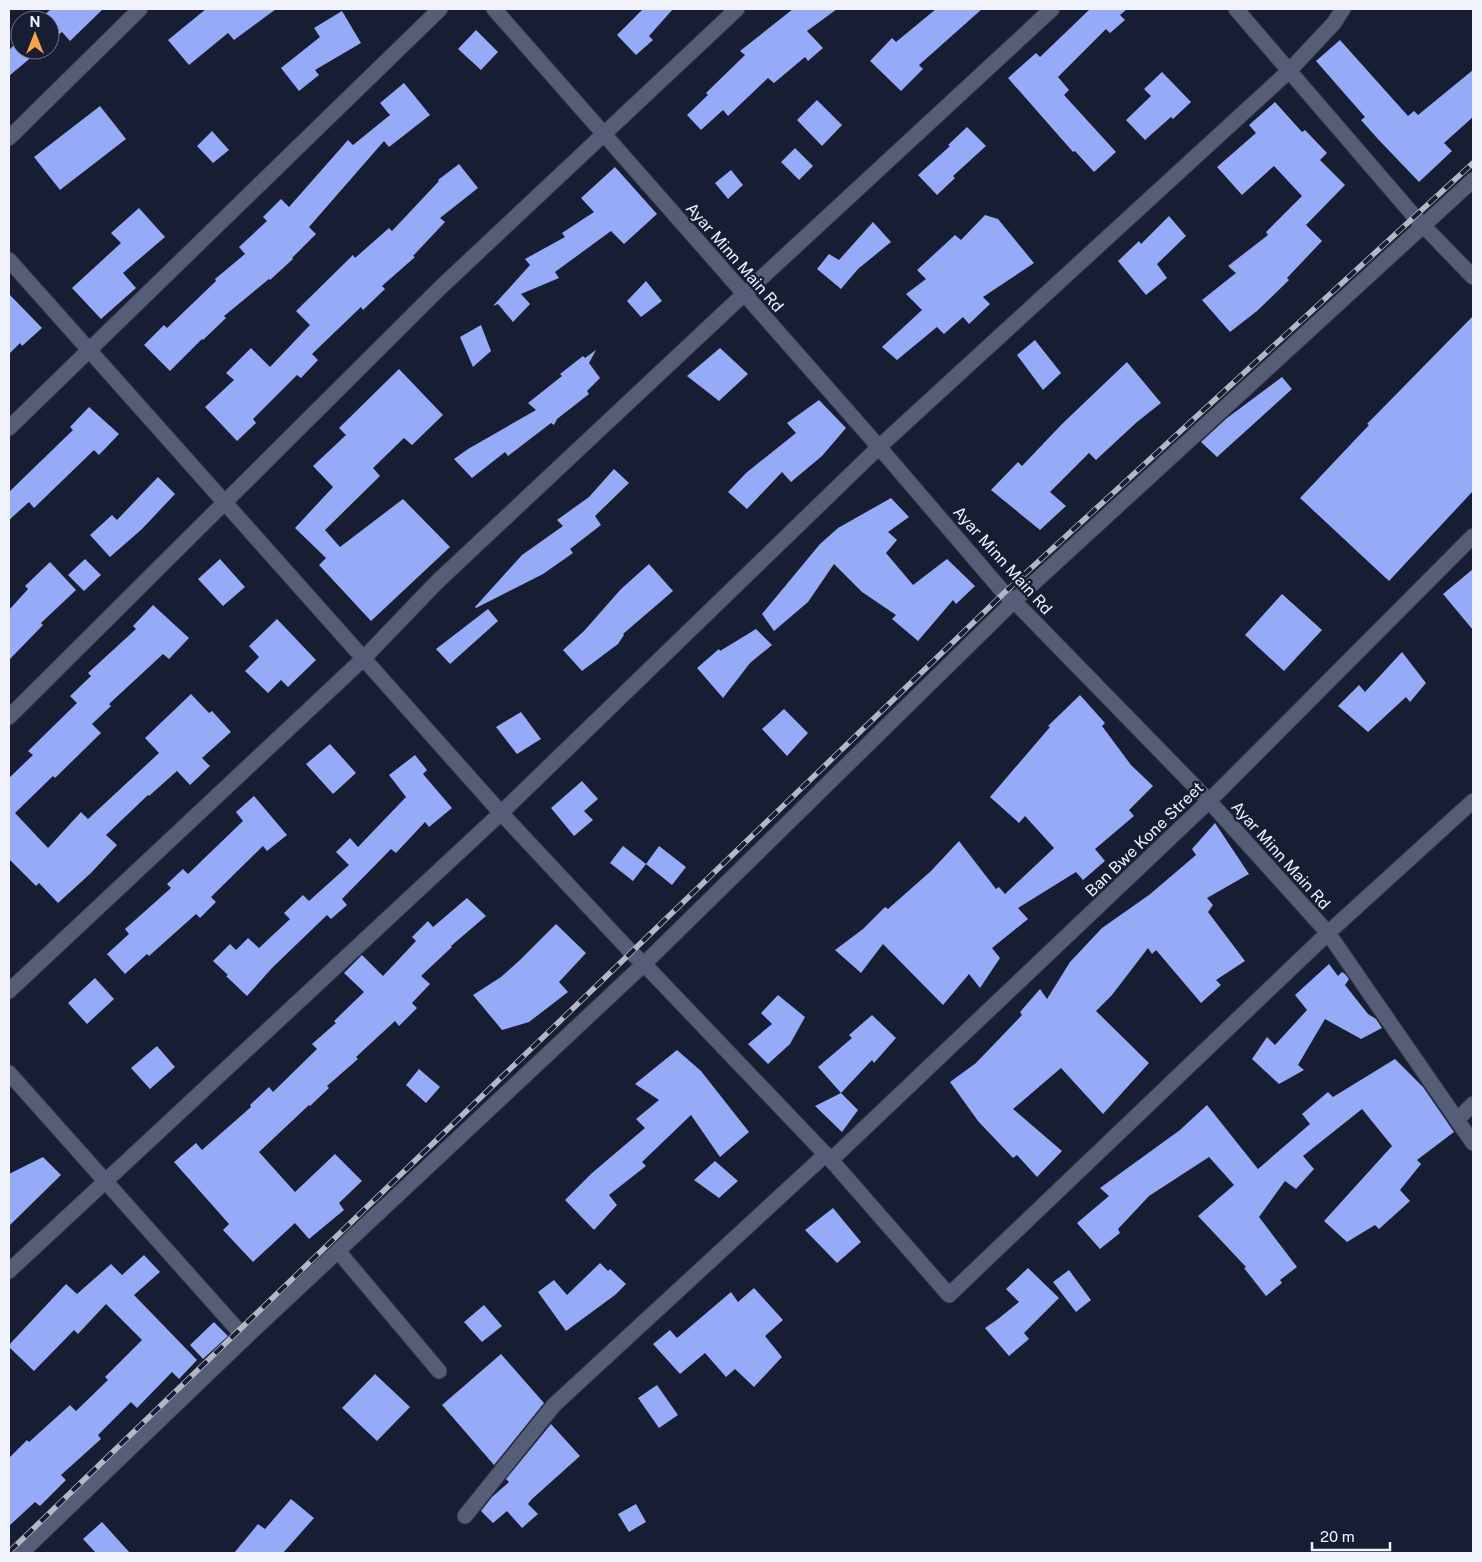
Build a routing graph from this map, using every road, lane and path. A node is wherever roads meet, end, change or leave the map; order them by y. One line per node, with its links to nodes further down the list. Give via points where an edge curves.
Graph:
1 (140, 9): 10 (street)
2 (440, 9): 16 (street)
3 (494, 9): 9 (street, Ayar Minn Main Rd)
4 (737, 9): 9 (street)
5 (1052, 9): 15 (street)
6 (1236, 9): 8 (street)
7 (1343, 9): 8 (street)
8 (1289, 71): 12 (street); 18 (street)
9 (604, 134): 15 (street, Ayar Minn Main Rd); 19 (street, via 441,287)
10 (9, 138)
11 (1473, 180): 12 (street)
12 (1424, 224): 14 (street); 21 (street)
13 (9, 260): 16 (street)
14 (1473, 277)
15 (744, 294): 18 (street, Ayar Minn Main Rd); 22 (street, via 437,582)
16 (89, 351): 17 (street); 19 (street)
17 (9, 428)
18 (879, 447): 21 (street, Ayar Minn Main Rd); 26 (street)
19 (225, 501): 22 (street); 23 (street)
20 (1473, 536): 24 (street, Ban Bwe Kone Street)
21 (1014, 601): 24 (street, Ayar Minn Main Rd); 28 (street)
22 (363, 659): 26 (street); 29 (street)
23 (9, 716)
24 (1209, 801): 27 (street, Ayar Minn Main Rd); 34 (street, Ban Bwe Kone Street)
25 (1473, 801): 27 (street)
26 (501, 813): 28 (street); 35 (street)
27 (1328, 933): 32 (street, Ayar Minn Main Rd); 34 (street, via 950,1295)
28 (644, 964): 34 (street); 36 (street)
29 (9, 991)
30 (9, 1074): 35 (street)
31 (1473, 1104): 32 (street)
32 (1457, 1120): 33 (street, Ayar Minn Main Rd)
33 (1473, 1144)
34 (828, 1157): 40 (street, Ban Bwe Kone Street, via 554,1405)
35 (106, 1180): 37 (street); 38 (street)
36 (338, 1250): 38 (street); 39 (street)
37 (9, 1271)
38 (245, 1338): 41 (street)
39 (439, 1371)
40 (465, 1516)
41 (21, 1553)

